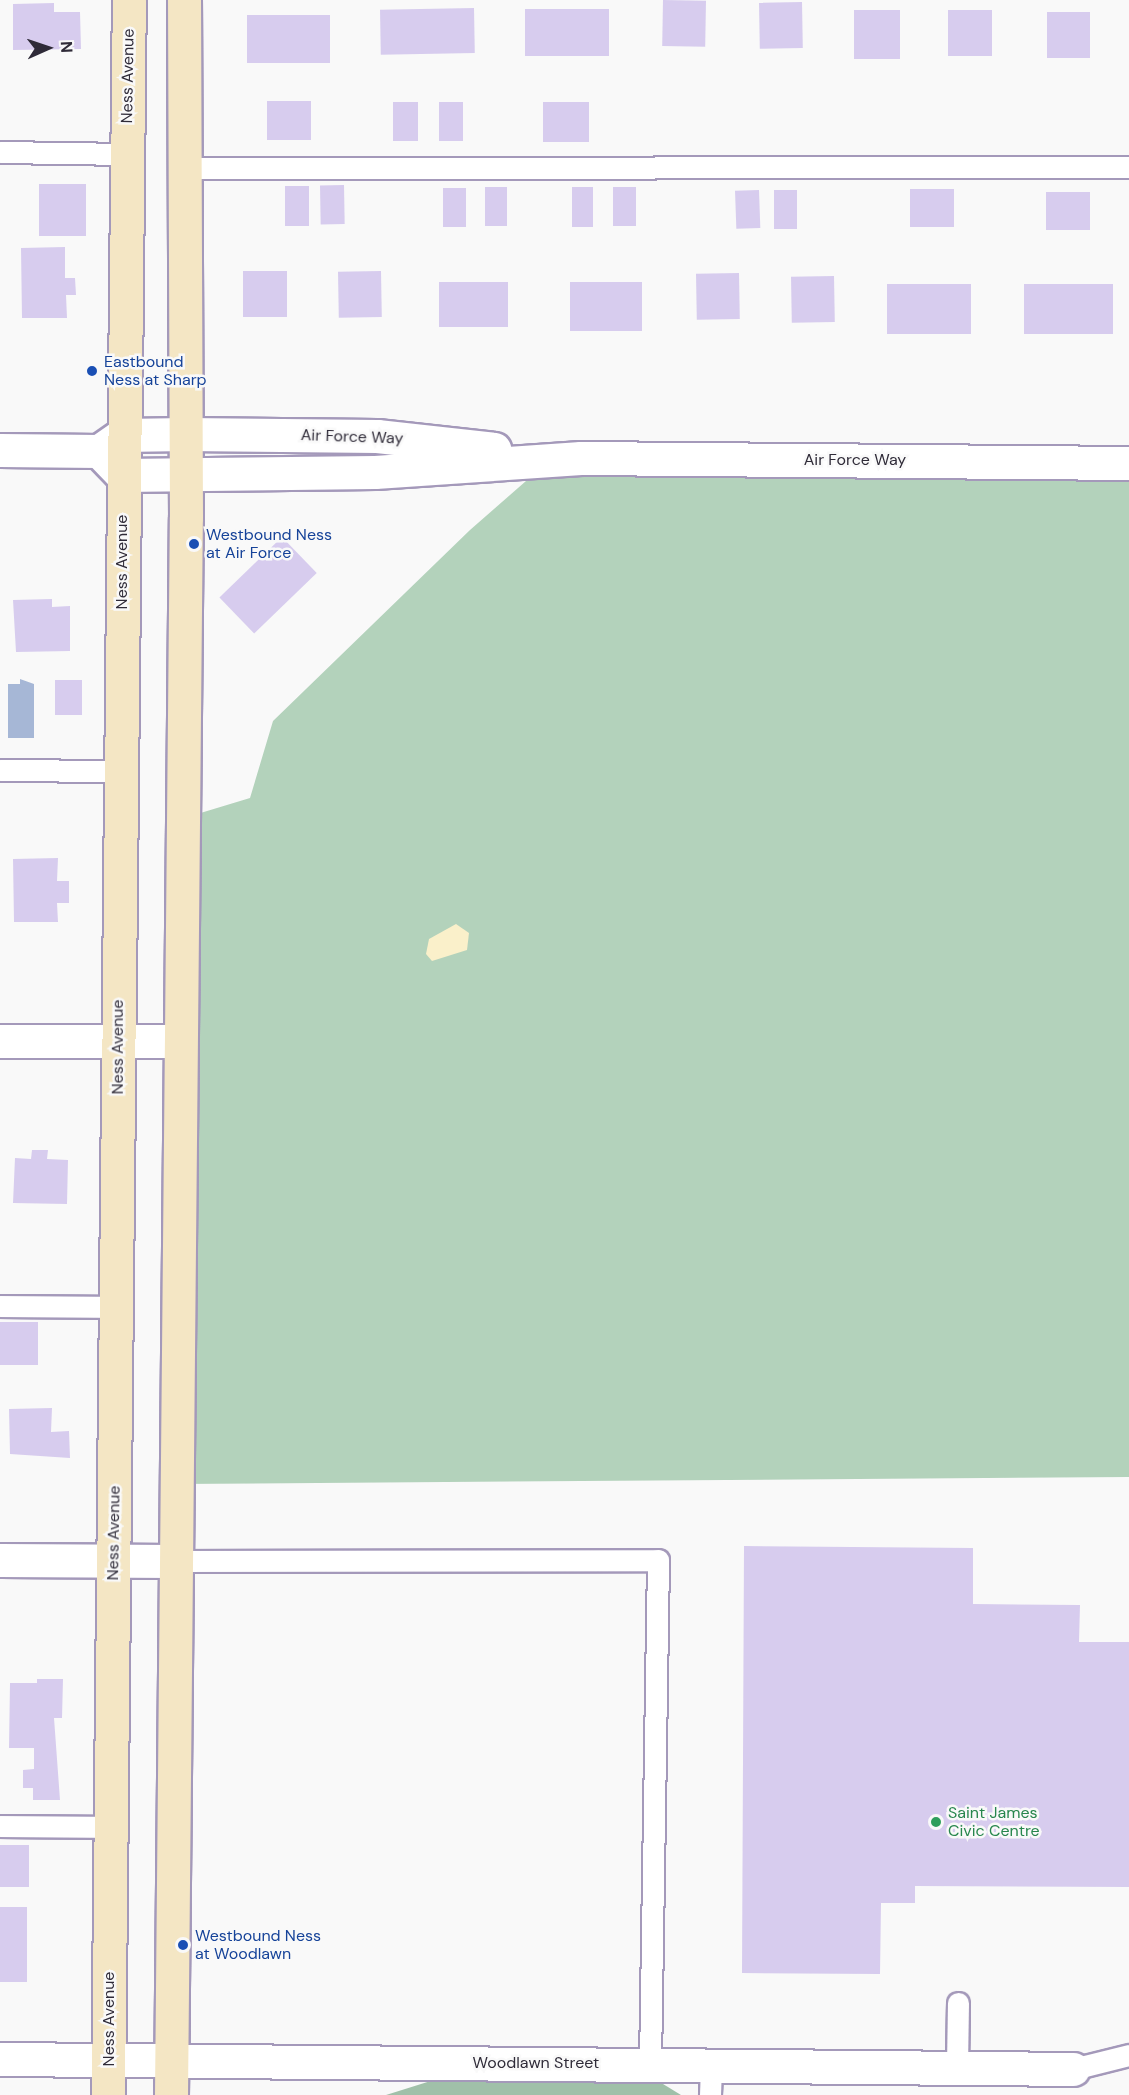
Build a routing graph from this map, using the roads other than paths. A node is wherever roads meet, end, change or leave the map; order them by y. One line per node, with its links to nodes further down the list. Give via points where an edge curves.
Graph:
1 (129, 0): 4 (main road, Ness Avenue)
2 (184, 0): 6 (main road)
3 (0, 152): 4 (lane)
4 (126, 154): 8 (main road, Ness Avenue)
5 (1129, 167): 6 (lane)
6 (184, 168): 7 (main road)
7 (186, 434): 8 (street, Air Force Way); 10 (street, Air Force Way, via 377,436); 12 (main road)
8 (111, 443): 9 (street, Air Force Way); 13 (main road, Ness Avenue)
9 (0, 450)
10 (581, 458): 11 (street, Air Force Way); 12 (street, Air Force Way, via 375,472)
11 (1129, 463)
12 (186, 474): 13 (street, Air Force Way); 17 (main road)
13 (122, 475): 15 (main road, Ness Avenue)
14 (0, 770): 15 (lane)
15 (120, 771): 18 (main road, Ness Avenue)
16 (0, 1041): 18 (street)
17 (178, 1041): 18 (street); 23 (main road)
18 (118, 1042): 20 (main road, Ness Avenue)
19 (0, 1306): 20 (lane)
20 (117, 1307): 22 (main road, Ness Avenue)
21 (0, 1560): 22 (street)
22 (114, 1560): 23 (street); 25 (main road, Ness Avenue)
23 (174, 1561): 30 (main road); 31 (lane, via 658,1560)
24 (0, 1826): 25 (lane)
25 (111, 1827): 29 (main road, Ness Avenue)
26 (958, 2003): 32 (lane)
27 (1129, 2055): 33 (lane)
28 (0, 2059): 29 (street, Woodlawn Street)
29 (108, 2059): 30 (street, Woodlawn Street); 35 (main road, Ness Avenue)
30 (171, 2060): 31 (street, Woodlawn Street); 36 (main road)
31 (650, 2064): 34 (street, Woodlawn Street)
32 (957, 2066): 33 (street, Woodlawn Street); 34 (street, Woodlawn Street)
33 (1073, 2069)
34 (711, 2080)
35 (108, 2095)
36 (171, 2095)

